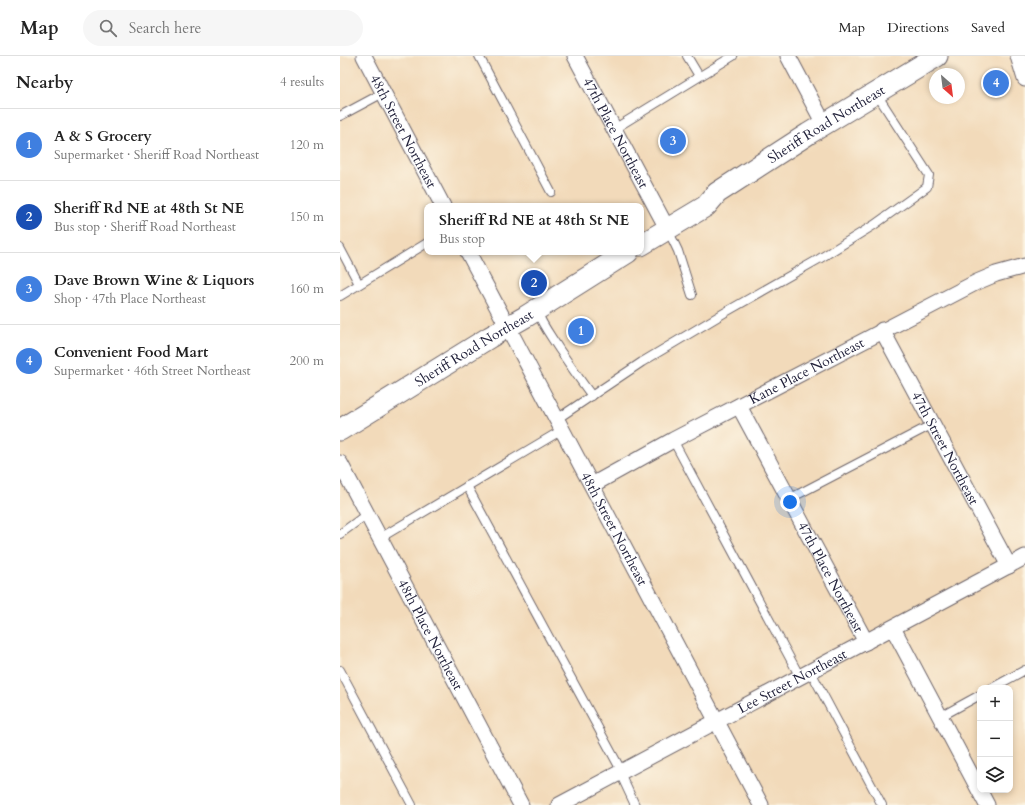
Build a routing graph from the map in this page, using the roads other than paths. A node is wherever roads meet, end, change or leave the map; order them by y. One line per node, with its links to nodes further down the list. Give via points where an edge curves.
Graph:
1 (364, 56): 11 (street, 48th Street Northeast)
2 (478, 56): 16 (lane)
3 (576, 56): 15 (street, 47th Place Northeast)
4 (687, 56): 9 (lane)
5 (733, 56): 9 (lane)
6 (788, 56): 14 (street)
7 (937, 56): 12 (main road, Sheriff Road Northeast)
8 (1018, 56): 10 (street)
9 (699, 76): 15 (lane)
10 (1025, 78)
11 (383, 93): 13 (lane); 17 (street, 48th Street Northeast)
12 (876, 93): 14 (main road, Sheriff Road Northeast); 33 (lane, via 929,175 927,187 874,225 642,362)
13 (340, 116)
14 (824, 124): 18 (main road, Sheriff Road Northeast, via 717,193 706,206)
15 (614, 129): 18 (street, 47th Place Northeast)
16 (551, 192)
17 (441, 203)
18 (665, 225): 19 (main road, Sheriff Road Northeast); 20 (main road, Sheriff Road Northeast); 28 (lane, via 678,251)
19 (644, 232)
20 (644, 242)
21 (424, 246): 27 (lane)
22 (340, 248): 27 (lane)
23 (470, 255): 31 (street, 48th Street Northeast)
24 (606, 255): 31 (main road, Sheriff Road Northeast)
25 (623, 255): 30 (main road, Sheriff Road Northeast)
26 (1025, 266): 32 (street, Kane Place Northeast, via 976,282)
27 (359, 284): 29 (lane)
28 (692, 295)
29 (340, 296)
30 (537, 310): 31 (main road, Sheriff Road Northeast); 33 (lane, via 540,320)
31 (505, 323): 35 (main road, Sheriff Road Northeast); 37 (street, 48th Street Northeast); 38 (main road, Sheriff Road Northeast)
32 (882, 330): 34 (street, Kane Place Northeast); 36 (street, 47th Street Northeast)
33 (592, 396): 37 (lane)
34 (739, 406): 39 (street, Kane Place Northeast); 43 (street, 47th Place Northeast)
35 (340, 416)
36 (933, 424): 43 (lane); 48 (street, 47th Street Northeast)
37 (559, 425): 41 (street, 48th Street Northeast); 42 (lane)
38 (340, 430)
39 (673, 440): 41 (street, Kane Place Northeast); 53 (lane)
40 (340, 463): 44 (street, 48th Place Northeast)
41 (592, 485): 57 (street, 48th Street Northeast)
42 (467, 486): 46 (lane); 58 (lane)
43 (789, 499): 50 (street, 47th Place Northeast)
44 (367, 514): 45 (lane); 46 (street, 48th Place Northeast)
45 (340, 534)
46 (380, 538): 60 (street, 48th Place Northeast)
47 (1025, 557): 48 (street, Lee Street Northeast)
48 (1009, 566): 49 (street, Lee Street Northeast)
49 (892, 628): 50 (street, Lee Street Northeast); 56 (street)
50 (866, 642): 53 (street, Lee Street Northeast)
51 (340, 670): 59 (lane)
52 (1025, 670): 54 (lane)
53 (806, 674): 57 (street, Lee Street Northeast); 64 (lane)
54 (998, 685)
55 (977, 697): 56 (lane)
56 (940, 717): 65 (street)
57 (717, 721): 58 (street, Lee Street Northeast); 63 (street, 48th Street Northeast)
58 (621, 772): 61 (street, Lee Street Northeast); 62 (lane)
59 (412, 805)
60 (521, 805)
61 (559, 805)
62 (635, 805)
63 (761, 805)
64 (882, 805)
65 (987, 805)

